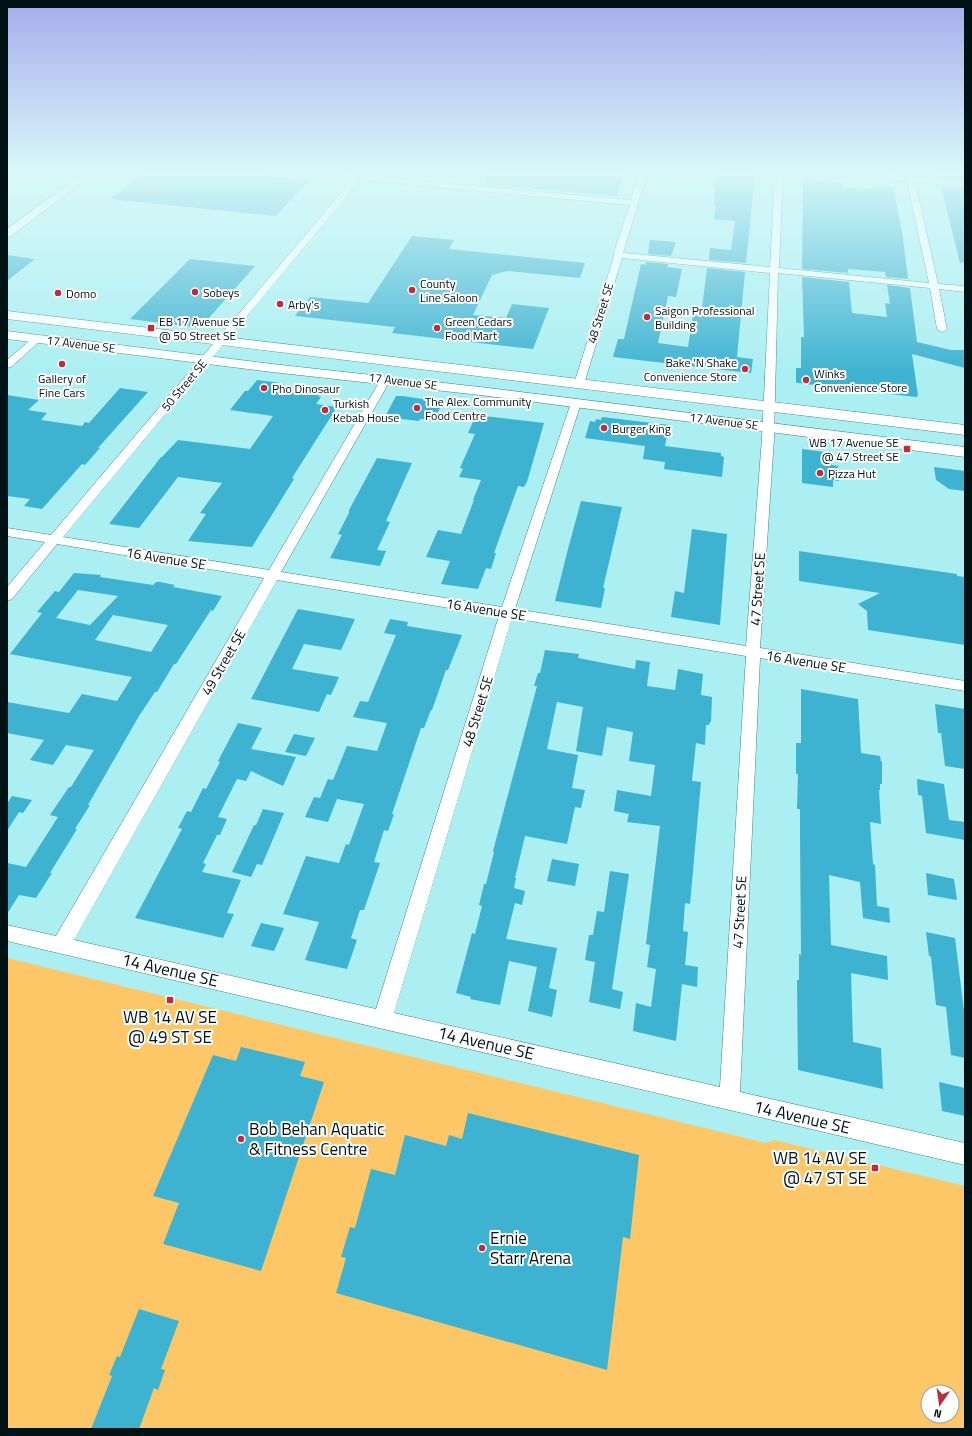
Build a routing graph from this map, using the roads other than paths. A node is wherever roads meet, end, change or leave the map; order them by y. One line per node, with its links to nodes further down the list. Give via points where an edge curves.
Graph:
1 (305, 241): 13 (street, 50 Street SE)
2 (621, 241): 5 (street, 48 Street SE)
3 (776, 241): 6 (street, 47 Street SE)
4 (924, 241): 7 (street)
5 (617, 255): 6 (street); 17 (street, 48 Street SE)
6 (774, 270): 7 (street); 19 (street, 47 Street SE)
7 (934, 286): 8 (street); 10 (street)
8 (965, 289)
9 (7, 315): 13 (main road, 17 Avenue SE)
10 (942, 329)
11 (7, 335): 12 (main road, 17 Avenue SE)
12 (37, 338): 14 (main road, 17 Avenue SE); 15 (street)
13 (221, 341): 14 (street, 50 Street SE); 17 (main road, 17 Avenue SE)
14 (206, 359): 16 (main road, 17 Avenue SE); 24 (street, 50 Street SE)
15 (7, 366)
16 (386, 379): 18 (main road, 17 Avenue SE); 25 (street, 49 Street SE)
17 (579, 384): 19 (main road, 17 Avenue SE)
18 (576, 403): 20 (main road, 17 Avenue SE); 27 (street, 48 Street SE)
19 (768, 406): 20 (street, 47 Street SE); 21 (main road, 17 Avenue SE)
20 (768, 427): 22 (main road, 17 Avenue SE); 28 (street, 47 Street SE)
21 (965, 430)
22 (965, 452)
23 (7, 532): 24 (street, 16 Avenue SE)
24 (54, 540): 25 (street, 16 Avenue SE); 26 (street, 50 Street SE)
25 (272, 575): 27 (street, 16 Avenue SE); 31 (street, 49 Street SE)
26 (7, 596)
27 (507, 613): 28 (street, 16 Avenue SE); 32 (street, 48 Street SE)
28 (753, 652): 29 (street, 16 Avenue SE); 33 (street, 47 Street SE)
29 (965, 686)
30 (7, 933): 31 (street, 14 Avenue SE)
31 (61, 945): 32 (street, 14 Avenue SE)
32 (382, 1020): 33 (street, 14 Avenue SE)
33 (729, 1100): 34 (street, 14 Avenue SE)
34 (965, 1154)

